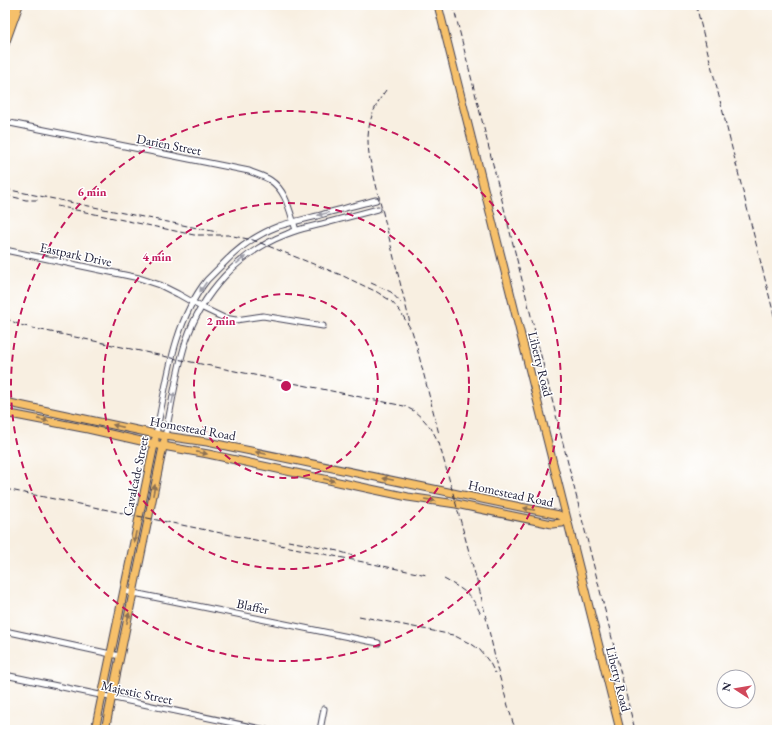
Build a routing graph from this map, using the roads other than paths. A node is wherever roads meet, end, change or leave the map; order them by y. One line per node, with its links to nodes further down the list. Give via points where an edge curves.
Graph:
1 (14, 5): 4 (highway)
2 (19, 5): 5 (main road)
3 (438, 5): 38 (main road, Liberty Road)
4 (5, 22)
5 (5, 44)
6 (5, 122): 11 (street, Darien Street, via 249,171 271,180 278,186 289,207)
7 (376, 200): 8 (street, Cavalcade Street)
8 (360, 204): 10 (street); 11 (street, Cavalcade Street, one-way to 11)
9 (378, 209): 10 (street, Cavalcade Street)
10 (363, 213): 12 (street, Cavalcade Street)
11 (293, 222): 12 (street, Darien Street); 14 (street, Cavalcade Street, via 279,226 253,240 235,252)
12 (296, 230): 15 (street, Cavalcade Street, one-way to 12, via 253,251)
13 (5, 250): 16 (street, Eastpark Drive, via 139,278 160,285)
14 (220, 267): 15 (street); 16 (street, Cavalcade Street, one-way to 16)
15 (226, 274): 17 (street, Cavalcade Street)
16 (192, 303): 17 (street, Eastpark Drive); 19 (street, Cavalcade Street, via 178,337)
17 (201, 307): 18 (street, Eastpark Drive, via 224,318 236,320 263,316); 20 (street, Cavalcade Street, via 190,329)
18 (324, 326)
19 (169, 370): 20 (street); 27 (street, Cavalcade Street)
20 (178, 372): 28 (street, Cavalcade Street, one-way to 20)
21 (5, 402): 22 (main road, Homestead Road)
22 (22, 406): 24 (main road); 25 (main road, Homestead Road)
23 (5, 413): 24 (main road, Homestead Road)
24 (20, 416): 26 (main road, Homestead Road, one-way to 26)
25 (89, 420): 26 (main road); 27 (main road, Homestead Road, one-way to 25)
26 (88, 429): 29 (main road, Homestead Road)
27 (156, 434): 28 (main road, Homestead Road); 29 (main road, Cavalcade Street)
28 (165, 436): 30 (main road, Cavalcade Street); 31 (main road, Homestead Road)
29 (154, 444): 30 (main road, Homestead Road); 46 (main road, Cavalcade Street, one-way to 46)
30 (163, 446): 33 (main road, Homestead Road, one-way to 33); 47 (main road, Cavalcade Street, one-way to 30)
31 (234, 448): 32 (main road, Homestead Road, one-way to 31); 33 (main road)
32 (277, 457): 34 (main road); 35 (main road, Homestead Road)
33 (232, 459): 34 (main road, Homestead Road)
34 (275, 469): 37 (main road, Homestead Road, one-way to 37)
35 (354, 472): 36 (main road, Homestead Road, one-way to 35); 37 (main road)
36 (410, 484): 39 (main road); 40 (main road, Homestead Road)
37 (351, 485): 39 (main road, Homestead Road)
38 (560, 494): 41 (main road, via 560,506); 43 (main road, Liberty Road)
39 (408, 497): 42 (main road, Homestead Road, one-way to 42)
40 (507, 505): 41 (main road, Homestead Road, one-way to 40); 42 (main road)
41 (551, 514): 43 (main road, Homestead Road)
42 (505, 515): 44 (main road, Homestead Road)
43 (566, 518): 44 (main road, Homestead Road, via 562,523); 45 (main road, Liberty Road)
44 (552, 524): 45 (main road, via 566,530)
45 (570, 536): 60 (main road, Liberty Road)
46 (124, 591): 47 (street, Blaffer); 50 (main road, Cavalcade Street)
47 (134, 593): 49 (street, Blaffer); 51 (main road, Cavalcade Street, one-way to 47)
48 (5, 631): 50 (street)
49 (378, 643)
50 (111, 654): 51 (street); 53 (main road, Cavalcade Street)
51 (120, 656): 54 (main road, Cavalcade Street)
52 (5, 675): 53 (street, Majestic Street)
53 (102, 696): 54 (street, Majestic Street); 56 (main road, Cavalcade Street)
54 (112, 698): 57 (main road, Cavalcade Street); 58 (street, Majestic Street)
55 (324, 709): 59 (street)
56 (95, 730)
57 (105, 730)
58 (266, 730)
59 (320, 730)
60 (620, 730)

